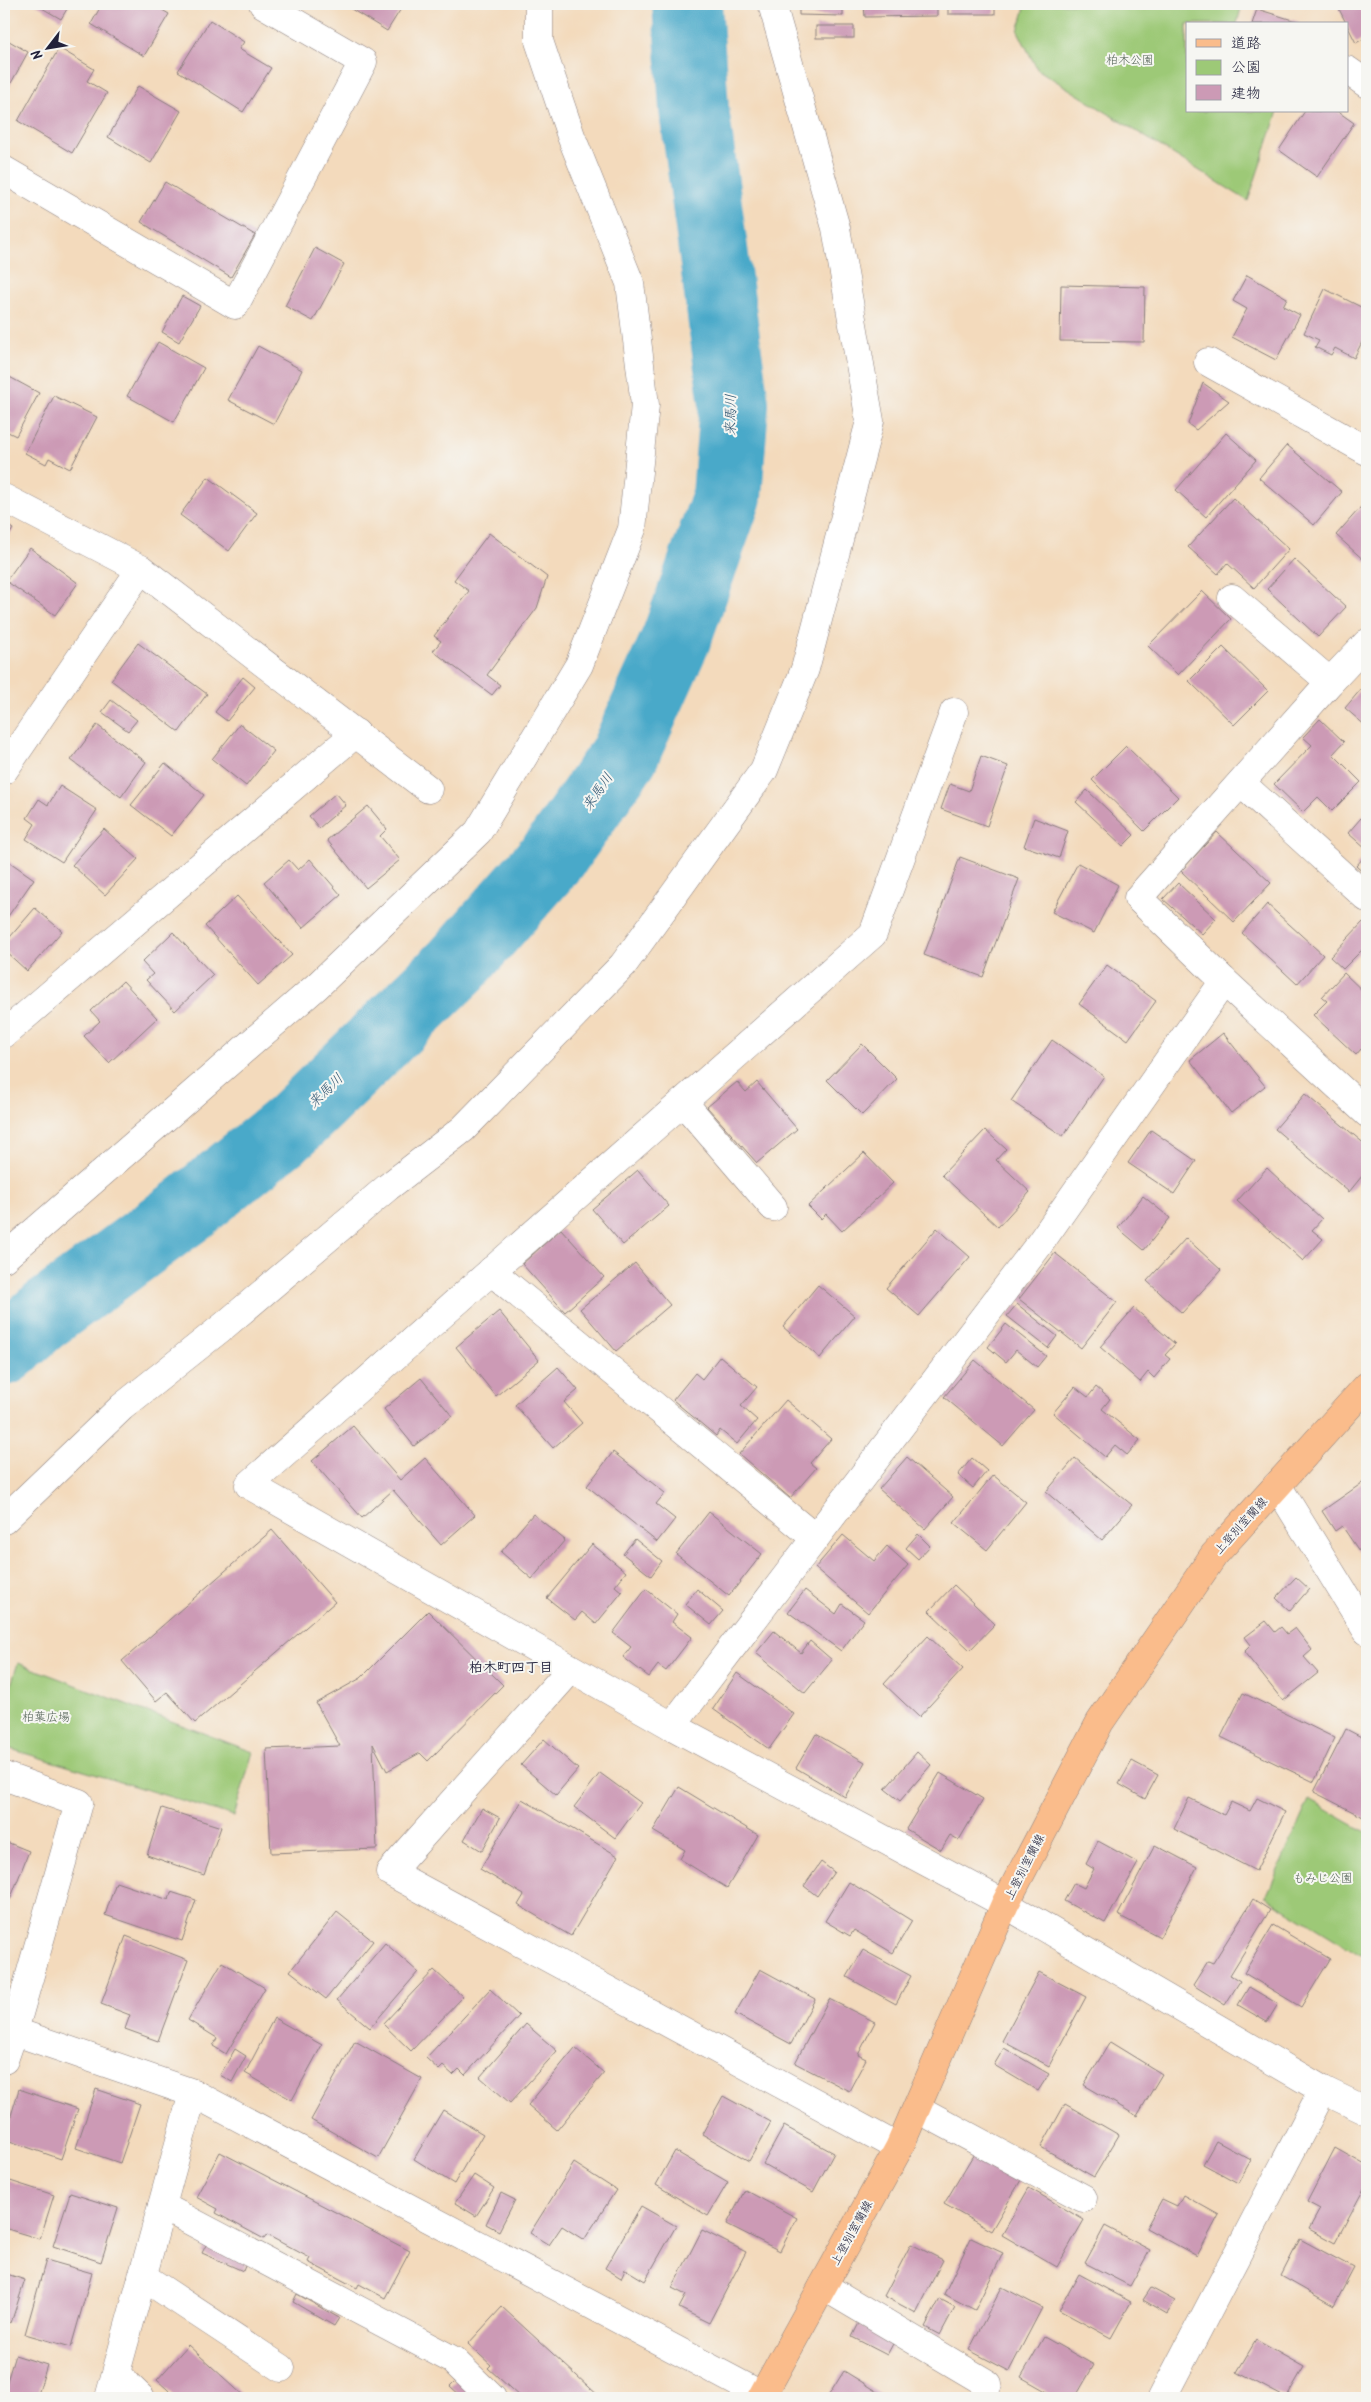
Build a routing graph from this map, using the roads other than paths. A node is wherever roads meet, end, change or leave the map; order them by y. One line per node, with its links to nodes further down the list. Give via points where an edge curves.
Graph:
1 (263, 4): 6 (street, via 363,62 235,306)
2 (539, 4): 25 (street, via 540,40 571,136 630,283 645,404 632,529 579,665 478,832 317,986)
3 (772, 4): 29 (street, via 836,228 870,421 805,669 764,770 623,965 463,1129 122,1407)
4 (1348, 71): 5 (street)
5 (1367, 84)
6 (4, 170)
7 (1208, 362): 8 (street)
8 (1367, 451)
9 (4, 498): 10 (street)
10 (140, 569): 15 (street); 16 (street)
11 (1232, 598): 13 (street)
12 (1367, 643): 13 (street)
13 (1330, 682): 17 (street)
14 (954, 712): 22 (street, via 873,934)
15 (356, 733): 18 (street); 21 (street)
16 (4, 770)
17 (1241, 783): 19 (street); 20 (street, via 1138,898)
18 (428, 789)
19 (1367, 898)
20 (1224, 981): 23 (street); 30 (street, via 1038,1246)
21 (4, 1034)
22 (683, 1102): 24 (street); 26 (street)
23 (1367, 1113)
24 (772, 1207)
25 (4, 1258)
26 (491, 1271): 30 (street); 32 (street, via 249,1485)
27 (1367, 1386): 28 (main road, 上登別室蘭線)
28 (1278, 1485): 31 (street); 35 (main road, 上登別室蘭線, via 1214,1555 1100,1722)
29 (4, 1520)
30 (815, 1538): 33 (street)
31 (1367, 1630)
32 (572, 1669): 33 (street); 42 (street, via 390,1872)
33 (672, 1726): 35 (street)
34 (4, 1776): 36 (street, via 79,1803)
35 (1005, 1904): 38 (street); 40 (main road, 上登別室蘭線)
36 (9, 2029): 37 (street); 39 (street)
37 (4, 2060)
38 (1323, 2090): 41 (street); 53 (street)
39 (193, 2093): 44 (street); 50 (street)
40 (918, 2109): 42 (main road, 上登別室蘭線); 43 (street)
41 (1367, 2111)
42 (900, 2148): 46 (main road, 上登別室蘭線)
43 (1083, 2198)
44 (162, 2206): 45 (street); 52 (street, via 453,2360)
45 (142, 2276): 47 (street); 49 (street)
46 (823, 2286): 48 (street); 50 (main road, 上登別室蘭線)
47 (281, 2368)
48 (988, 2384)
49 (112, 2386): 51 (street)
50 (762, 2397)
51 (141, 2398)
52 (492, 2398)
53 (1162, 2398)

